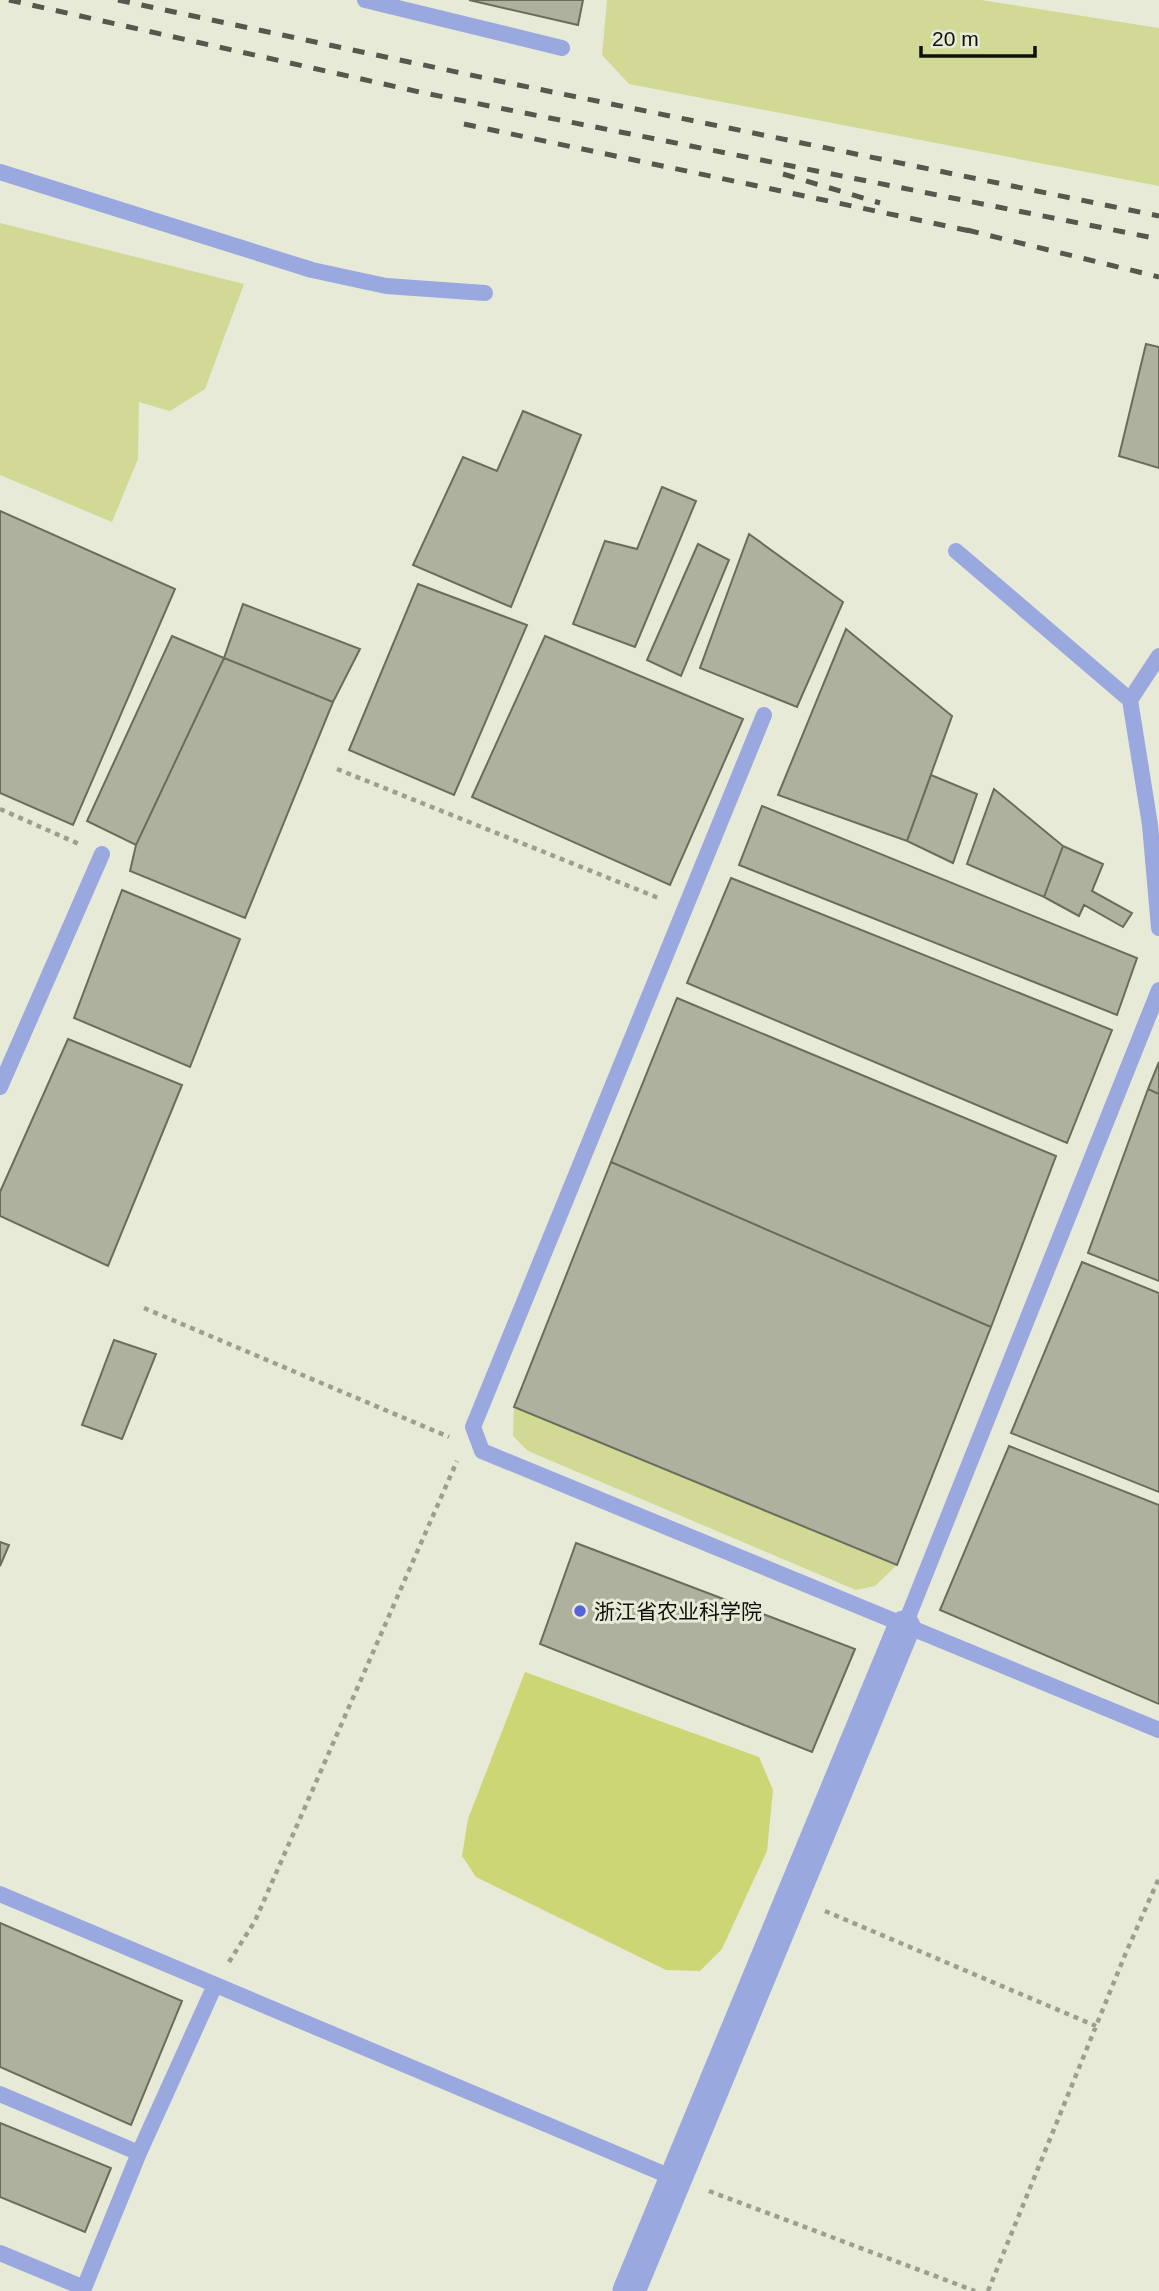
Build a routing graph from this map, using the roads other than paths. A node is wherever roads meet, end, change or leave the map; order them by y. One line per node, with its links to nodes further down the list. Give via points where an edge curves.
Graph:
1 (365, 0): 2 (lane)
2 (562, 47)
3 (0, 172): 4 (lane, via 312,270 386,286)
4 (485, 293)
5 (956, 551): 7 (lane)
6 (1159, 656): 7 (lane)
7 (1130, 700): 10 (lane, via 1150,825)
8 (764, 715): 13 (lane, via 473,1427 482,1451)
9 (103, 854): 12 (lane)
10 (1159, 928)
11 (1159, 990): 13 (lane)
12 (0, 1087)
13 (904, 1627): 14 (lane); 19 (street)
14 (1159, 1731)
15 (0, 1894): 16 (lane)
16 (215, 1984): 18 (lane); 19 (lane)
17 (0, 2094): 18 (lane)
18 (139, 2153): 20 (lane, via 84,2288)
19 (676, 2179): 21 (street)
20 (0, 2253)
21 (629, 2291)

